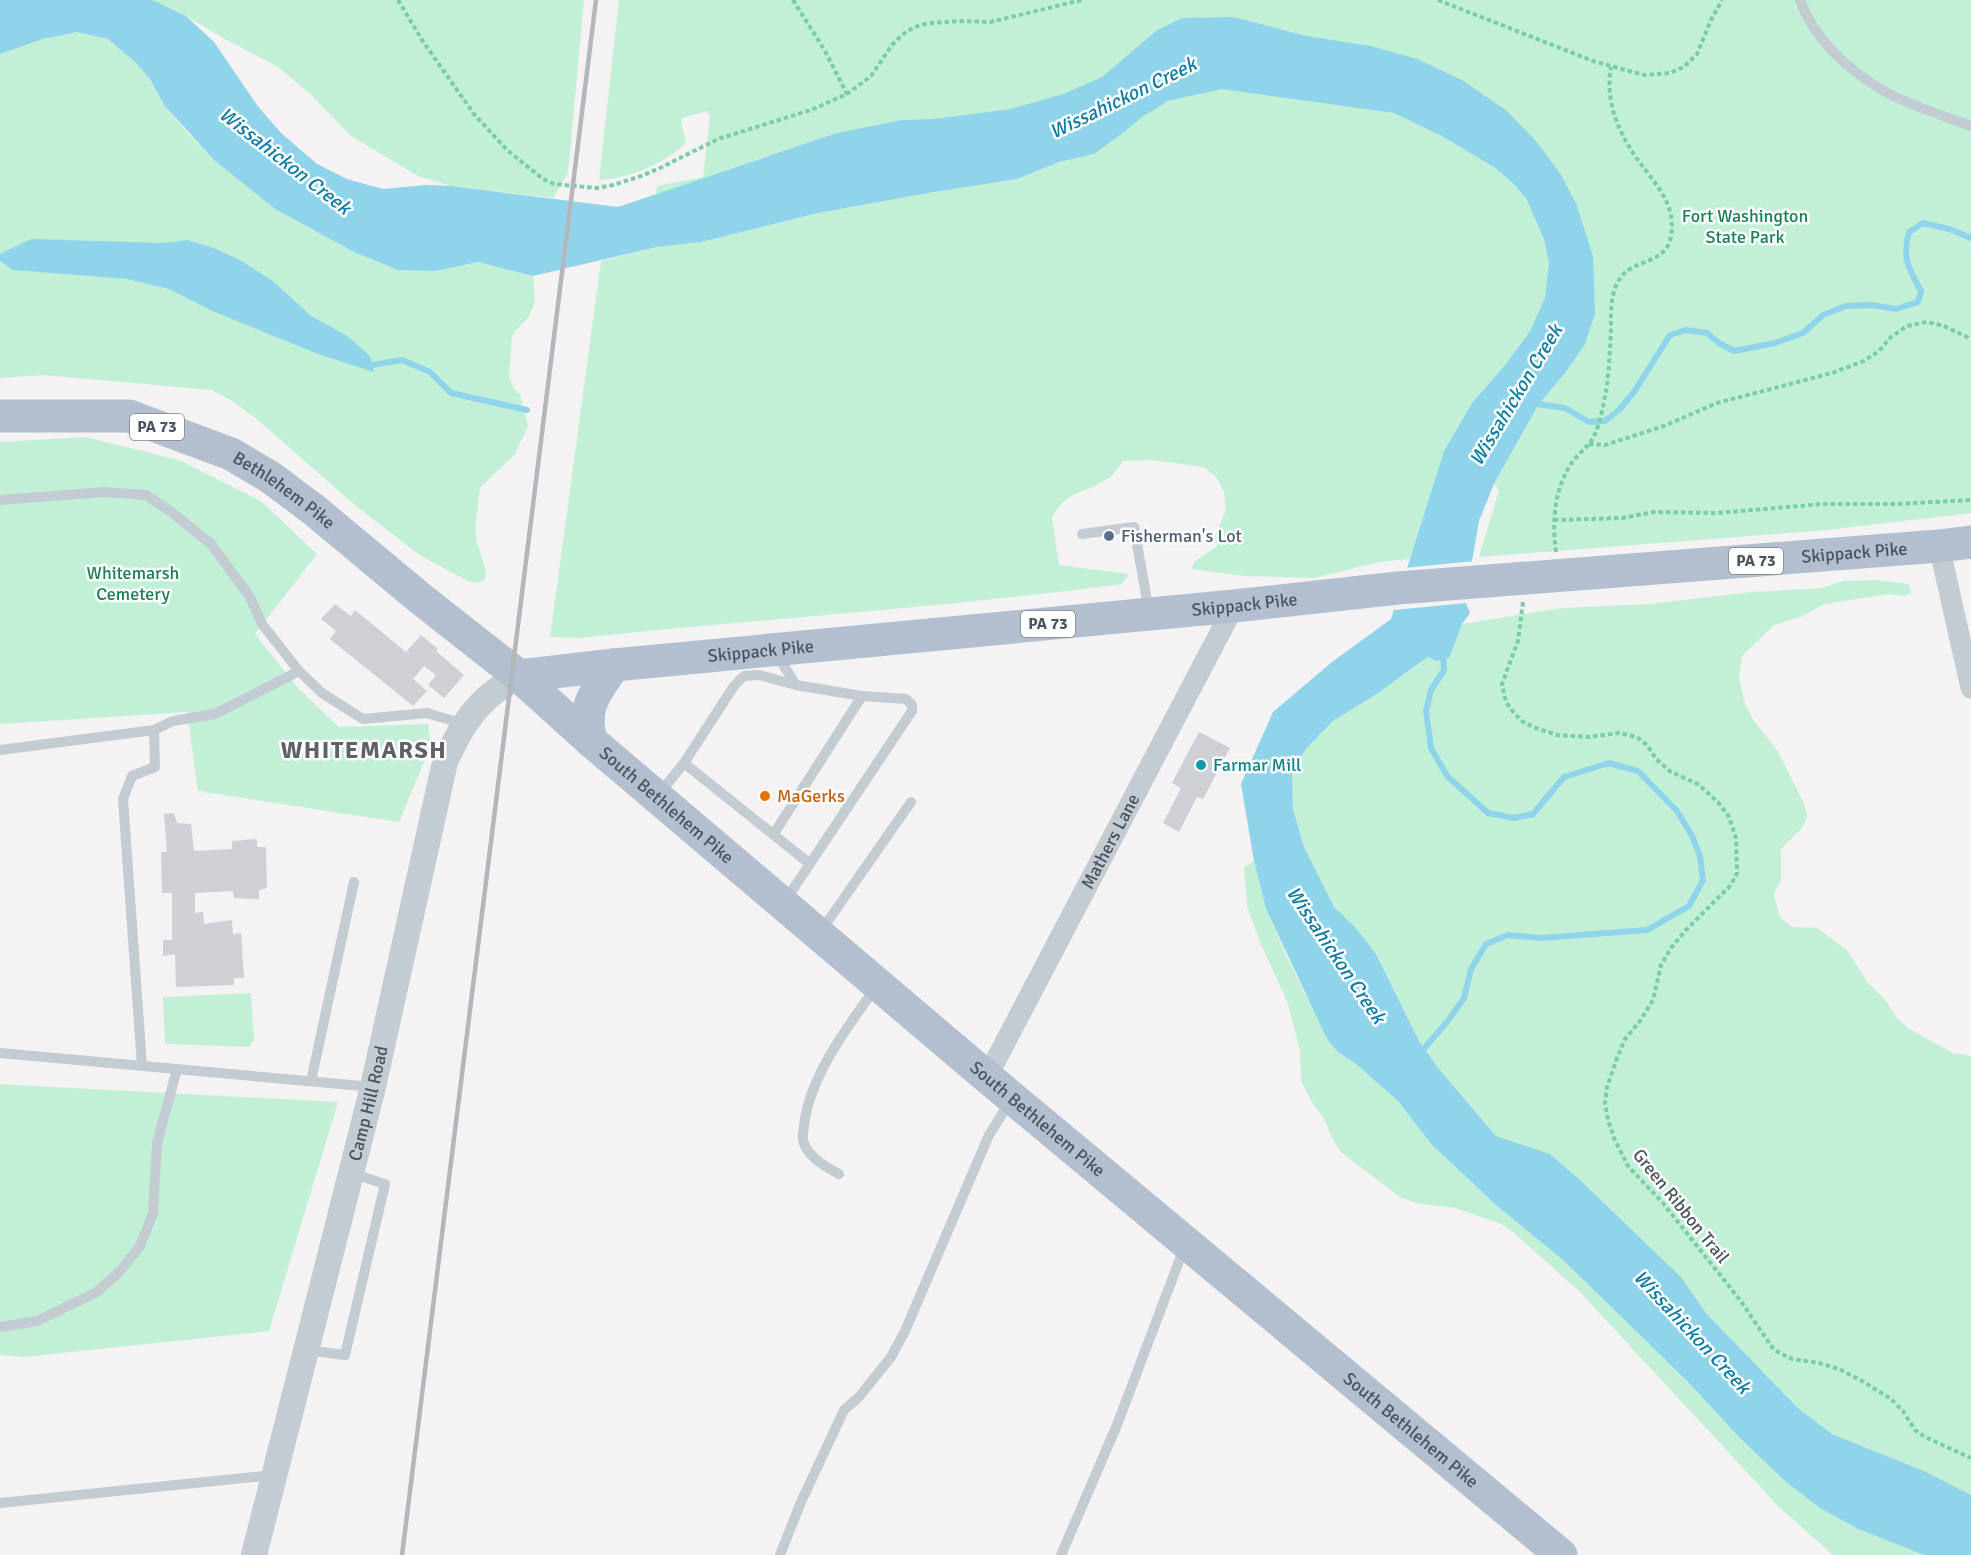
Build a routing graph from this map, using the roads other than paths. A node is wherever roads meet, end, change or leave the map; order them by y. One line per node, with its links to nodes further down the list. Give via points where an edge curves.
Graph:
1 (1800, 0): 2 (lane, via 1828,46 1865,78 1885,92)
2 (1971, 126)
3 (0, 416): 13 (main road, Bethlehem Pike / PA 73, via 129,416 231,454 314,510)
4 (0, 500): 12 (lane, via 104,492 146,495 211,544 249,597 262,624)
5 (1082, 534): 9 (lane, via 1134,526)
6 (1971, 542): 7 (main road, Skippack Pike / PA 73)
7 (1939, 546): 8 (main road, Skippack Pike / PA 73, via 1398,588); 15 (street)
8 (1234, 606): 9 (main road, Skippack Pike / PA 73); 33 (street, Mathers Lane)
9 (1150, 614): 10 (main road, Skippack Pike / PA 73)
10 (773, 650): 11 (main road, Skippack Pike / PA 73); 14 (lane)
11 (614, 665): 13 (main road, Skippack Pike / PA 73); 19 (main road, via 589,708)
12 (299, 671): 17 (lane, via 322,693 363,719 427,713); 18 (lane, via 215,714 173,721)
13 (519, 676): 17 (street, Camp Hill Road, via 488,696); 19 (main road, South Bethlehem Pike)
14 (796, 685): 16 (lane); 21 (lane, via 759,675 744,676)
15 (1971, 688)
16 (862, 696): 24 (lane); 25 (lane, via 906,699 912,711)
17 (464, 724): 35 (street, Camp Hill Road, via 445,762)
18 (154, 730): 20 (lane); 31 (lane, via 155,766 132,776 123,799)
19 (591, 741): 22 (main road, South Bethlehem Pike)
20 (0, 750)
21 (684, 763): 22 (lane); 24 (lane)
22 (657, 797): 27 (main road, South Bethlehem Pike)
23 (911, 802): 28 (lane)
24 (773, 835): 25 (lane)
25 (810, 864): 27 (lane)
26 (354, 882): 34 (lane)
27 (783, 904): 28 (main road, South Bethlehem Pike)
28 (819, 934): 29 (main road, South Bethlehem Pike)
29 (878, 984): 33 (main road, South Bethlehem Pike); 38 (lane, via 819,1075 806,1112 803,1140 809,1153)
30 (0, 1053): 31 (lane)
31 (142, 1066): 32 (lane)
32 (177, 1069): 34 (lane); 40 (lane, via 157,1143 153,1213 140,1246 97,1292 37,1320)
33 (987, 1077): 36 (main road, South Bethlehem Pike)
34 (310, 1081): 35 (lane)
35 (373, 1087): 37 (street, Camp Hill Road)
36 (1012, 1098): 39 (main road, South Bethlehem Pike); 45 (lane, via 989,1135 905,1331 891,1357 844,1410)
37 (351, 1173): 41 (street, Camp Hill Road); 41 (lane, via 385,1184 345,1355)
38 (839, 1174)
39 (1187, 1242): 46 (lane, via 1117,1425); 47 (main road, South Bethlehem Pike)
40 (0, 1327)
41 (306, 1350): 42 (street, Camp Hill Road)
42 (275, 1475): 43 (lane); 44 (street, Camp Hill Road)
43 (0, 1503)
44 (254, 1555)
45 (780, 1555)
46 (1061, 1555)
47 (1561, 1555)

